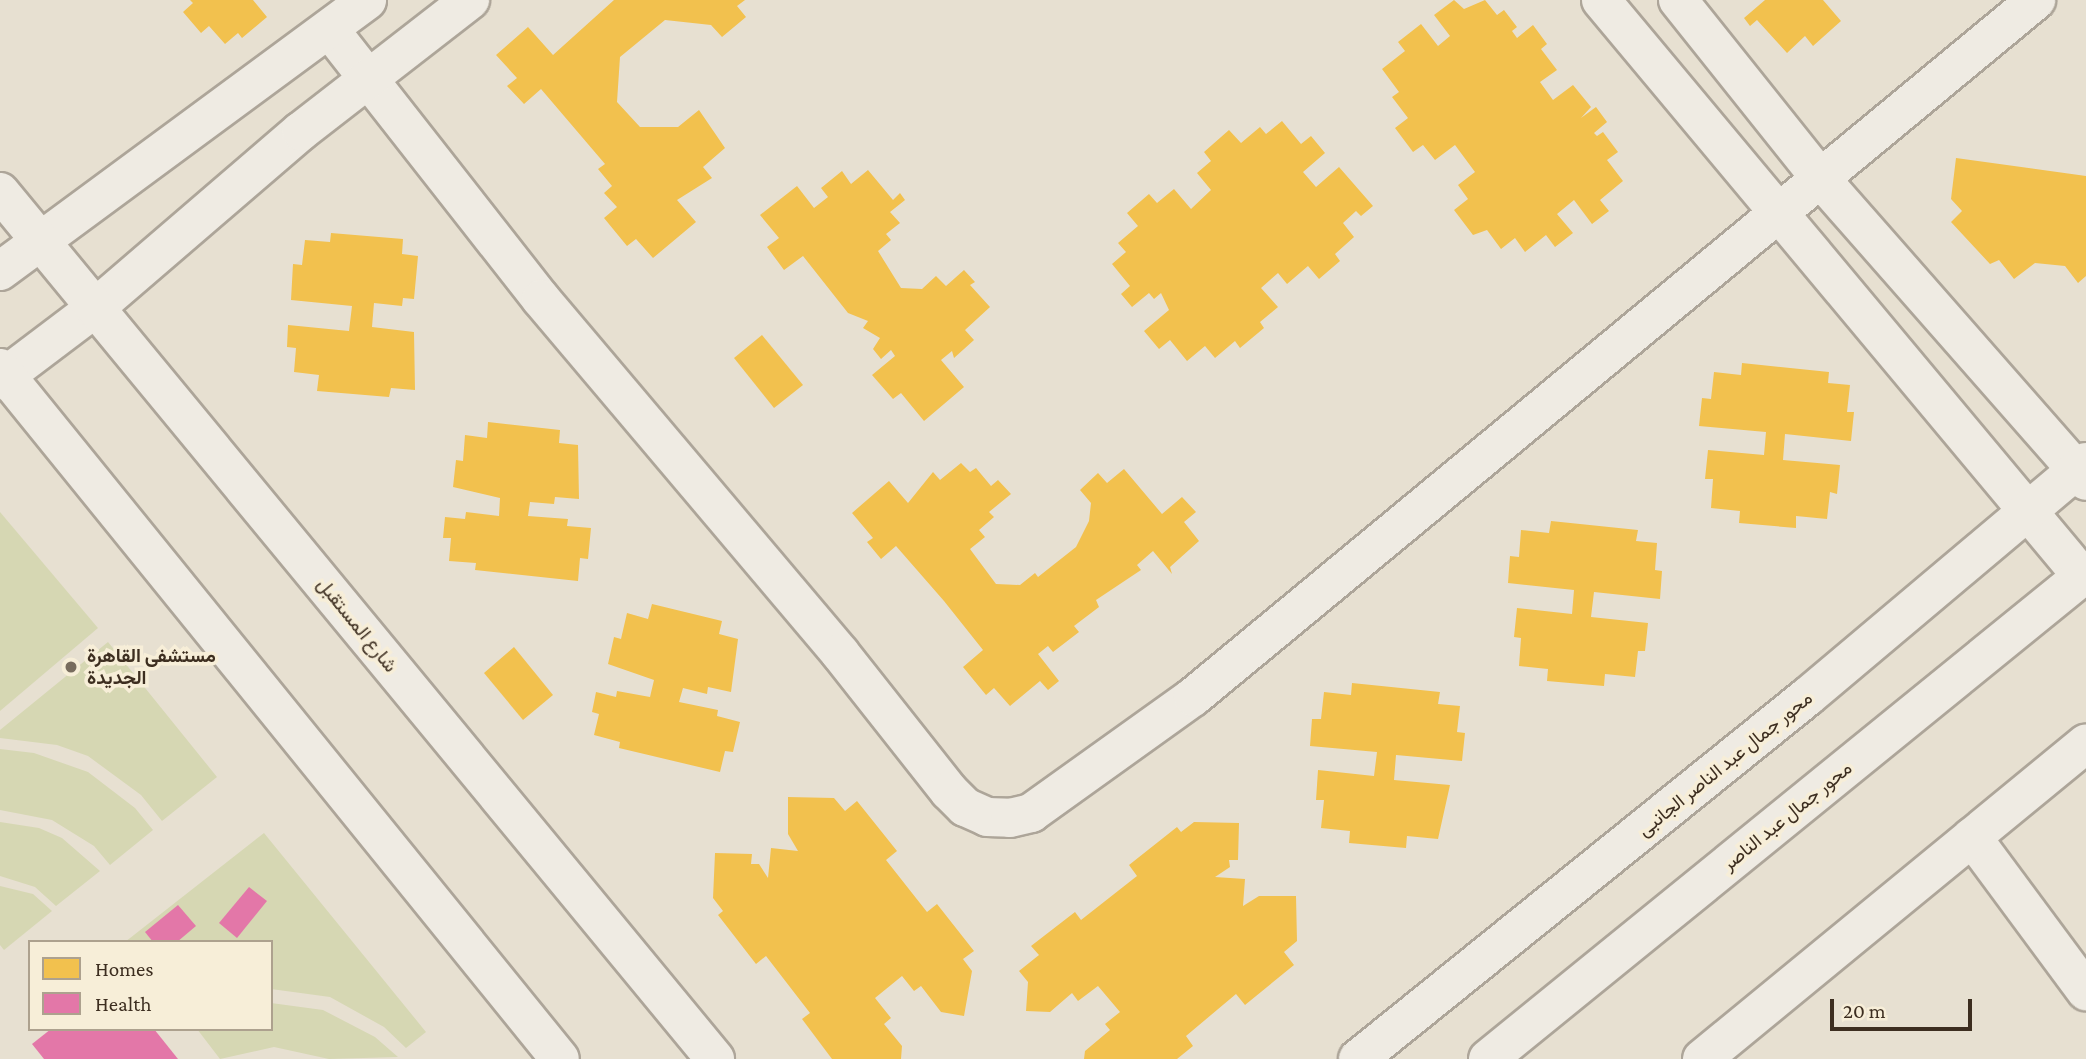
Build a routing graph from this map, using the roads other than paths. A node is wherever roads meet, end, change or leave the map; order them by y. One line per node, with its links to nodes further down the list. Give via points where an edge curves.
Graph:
1 (367, 0): 6 (street)
2 (470, 0): 7 (street)
3 (1601, 0): 10 (street)
4 (1678, 0): 8 (street)
5 (2035, 0): 8 (street)
6 (330, 30): 7 (street); 11 (street)
7 (367, 79): 10 (street, via 541,299 840,653 949,791 965,807 987,817 1031,813 1193,697); 13 (street)
8 (1820, 178): 10 (street); 15 (street)
9 (0, 192): 11 (street, شارع المستقبل)
10 (1780, 214): 16 (street)
11 (39, 242): 12 (street); 13 (street, شارع المستقبل)
12 (0, 271)
13 (94, 309): 14 (street); 22 (street, شارع المستقبل, via 292,541)
14 (3, 375): 21 (street)
15 (2083, 471): 16 (street, محور جمال عبد الناصر الجانبى)
16 (2030, 511): 17 (street); 23 (street, محور جمال عبد الناصر الجانبى)
17 (2084, 575): 24 (street, محور جمال عبد الناصر)
18 (2086, 744): 19 (street)
19 (1972, 837): 20 (street); 25 (street)
20 (2086, 990)
21 (561, 1059)
22 (715, 1059)
23 (1358, 1059)
24 (1488, 1059)
25 (1702, 1059)

